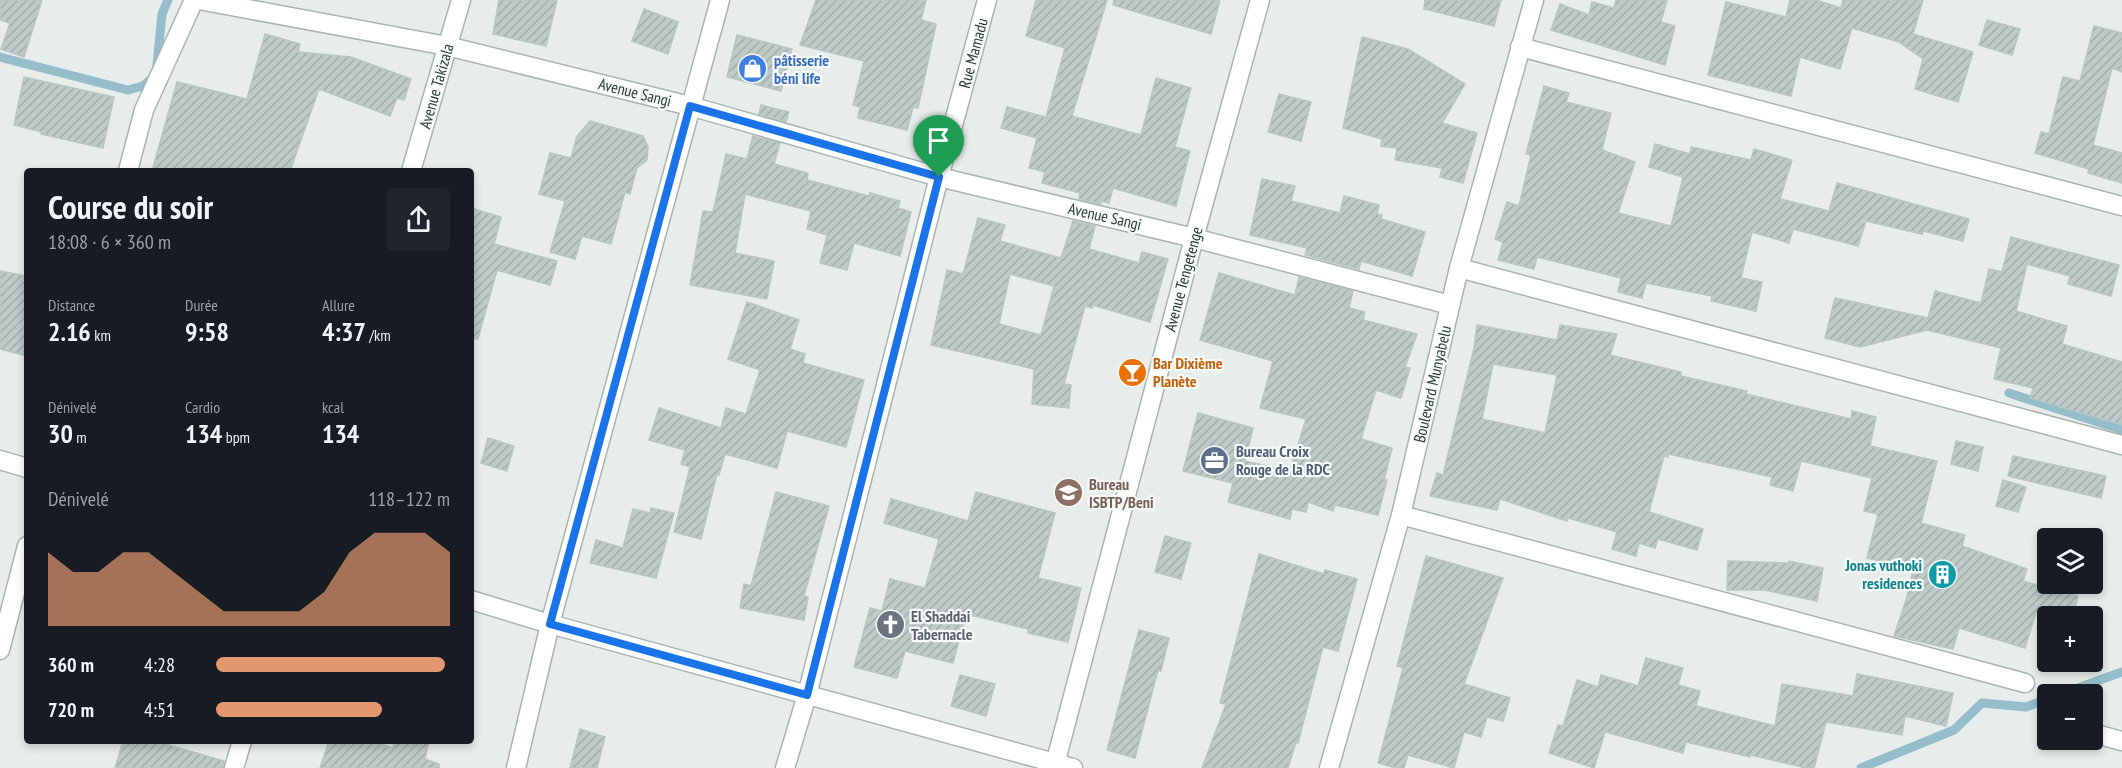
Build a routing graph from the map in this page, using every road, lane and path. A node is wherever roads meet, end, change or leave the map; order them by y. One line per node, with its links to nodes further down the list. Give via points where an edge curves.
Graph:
1 (196, 0): 7 (street, Avenue Sangi); 10 (street, via 144,110)
2 (460, 0): 7 (street, Avenue Takizala)
3 (720, 0): 9 (street)
4 (987, 0): 12 (street, Rue Mamadu)
5 (1260, 0): 14 (street, Avenue Tengetenge)
6 (1534, 0): 8 (street, Boulevard Munyabelu)
7 (447, 46): 9 (street, Avenue Sangi); 11 (street, Avenue Takizala)
8 (1520, 47): 13 (street); 15 (street, Boulevard Munyabelu)
9 (690, 106): 12 (street, Avenue Sangi); 23 (street)
10 (129, 168)
11 (412, 168)
12 (939, 177): 14 (street, Avenue Sangi); 26 (street, Rue Mamadu)
13 (2122, 206)
14 (1194, 238): 16 (street, Avenue Sangi); 30 (street, Avenue Tengetenge)
15 (1459, 268): 16 (street, Boulevard Munyabelu); 17 (street)
16 (1450, 305): 20 (street, Boulevard Munyabelu)
17 (2122, 445)
18 (0, 460): 19 (street)
19 (24, 467)
20 (1401, 515): 25 (street); 35 (street, Boulevard Munyabelu)
21 (24, 558): 24 (street)
22 (474, 601): 23 (street)
23 (550, 624): 26 (street); 32 (street)
24 (0, 650)
25 (2025, 683)
26 (807, 695): 30 (street); 33 (street, Rue Mamadu)
27 (2103, 736): 28 (street)
28 (2122, 741)
29 (241, 744): 31 (street)
30 (1054, 765): 34 (street)
31 (234, 768)
32 (516, 768)
33 (785, 768)
34 (1073, 768)
35 (1329, 768)

